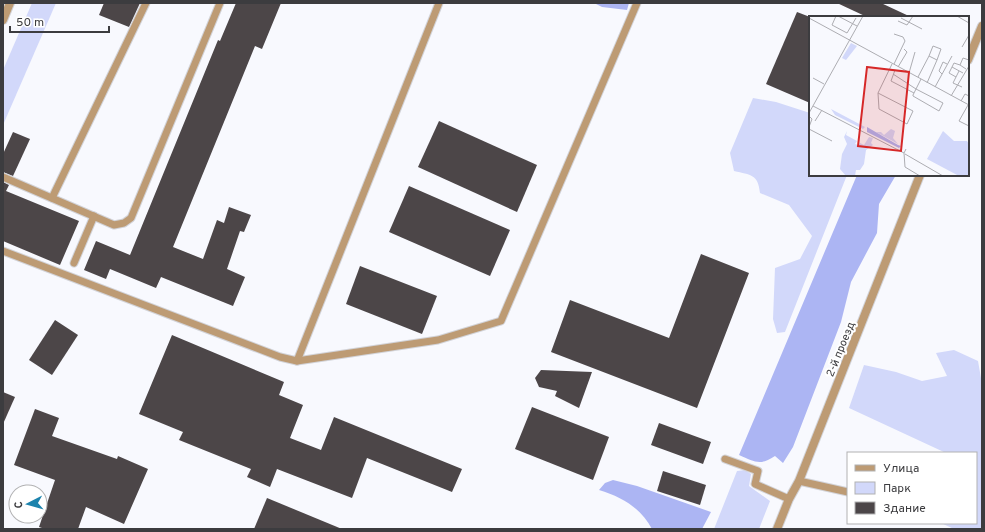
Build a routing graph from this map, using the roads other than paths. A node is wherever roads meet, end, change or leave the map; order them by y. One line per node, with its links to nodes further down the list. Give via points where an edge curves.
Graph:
1 (146, 3): 11 (lane)
2 (220, 3): 12 (lane, via 131,218 114,225)
3 (439, 3): 15 (lane)
4 (637, 3): 15 (lane, via 501,321 438,340)
5 (7, 5): 6 (street)
6 (3, 20)
7 (982, 26): 8 (street)
8 (969, 58)
9 (920, 176): 17 (street, 2-й проезд)
10 (3, 177): 11 (lane)
11 (52, 198): 12 (lane)
12 (94, 216): 14 (lane)
13 (3, 251): 15 (lane, via 280,357)
14 (74, 263)
15 (297, 361)
16 (725, 459): 19 (lane, via 758,470 755,484)
17 (799, 481): 18 (lane); 19 (street, 2-й проезд)
18 (847, 492)
19 (789, 499): 20 (street, 2-й проезд)
20 (777, 529)

